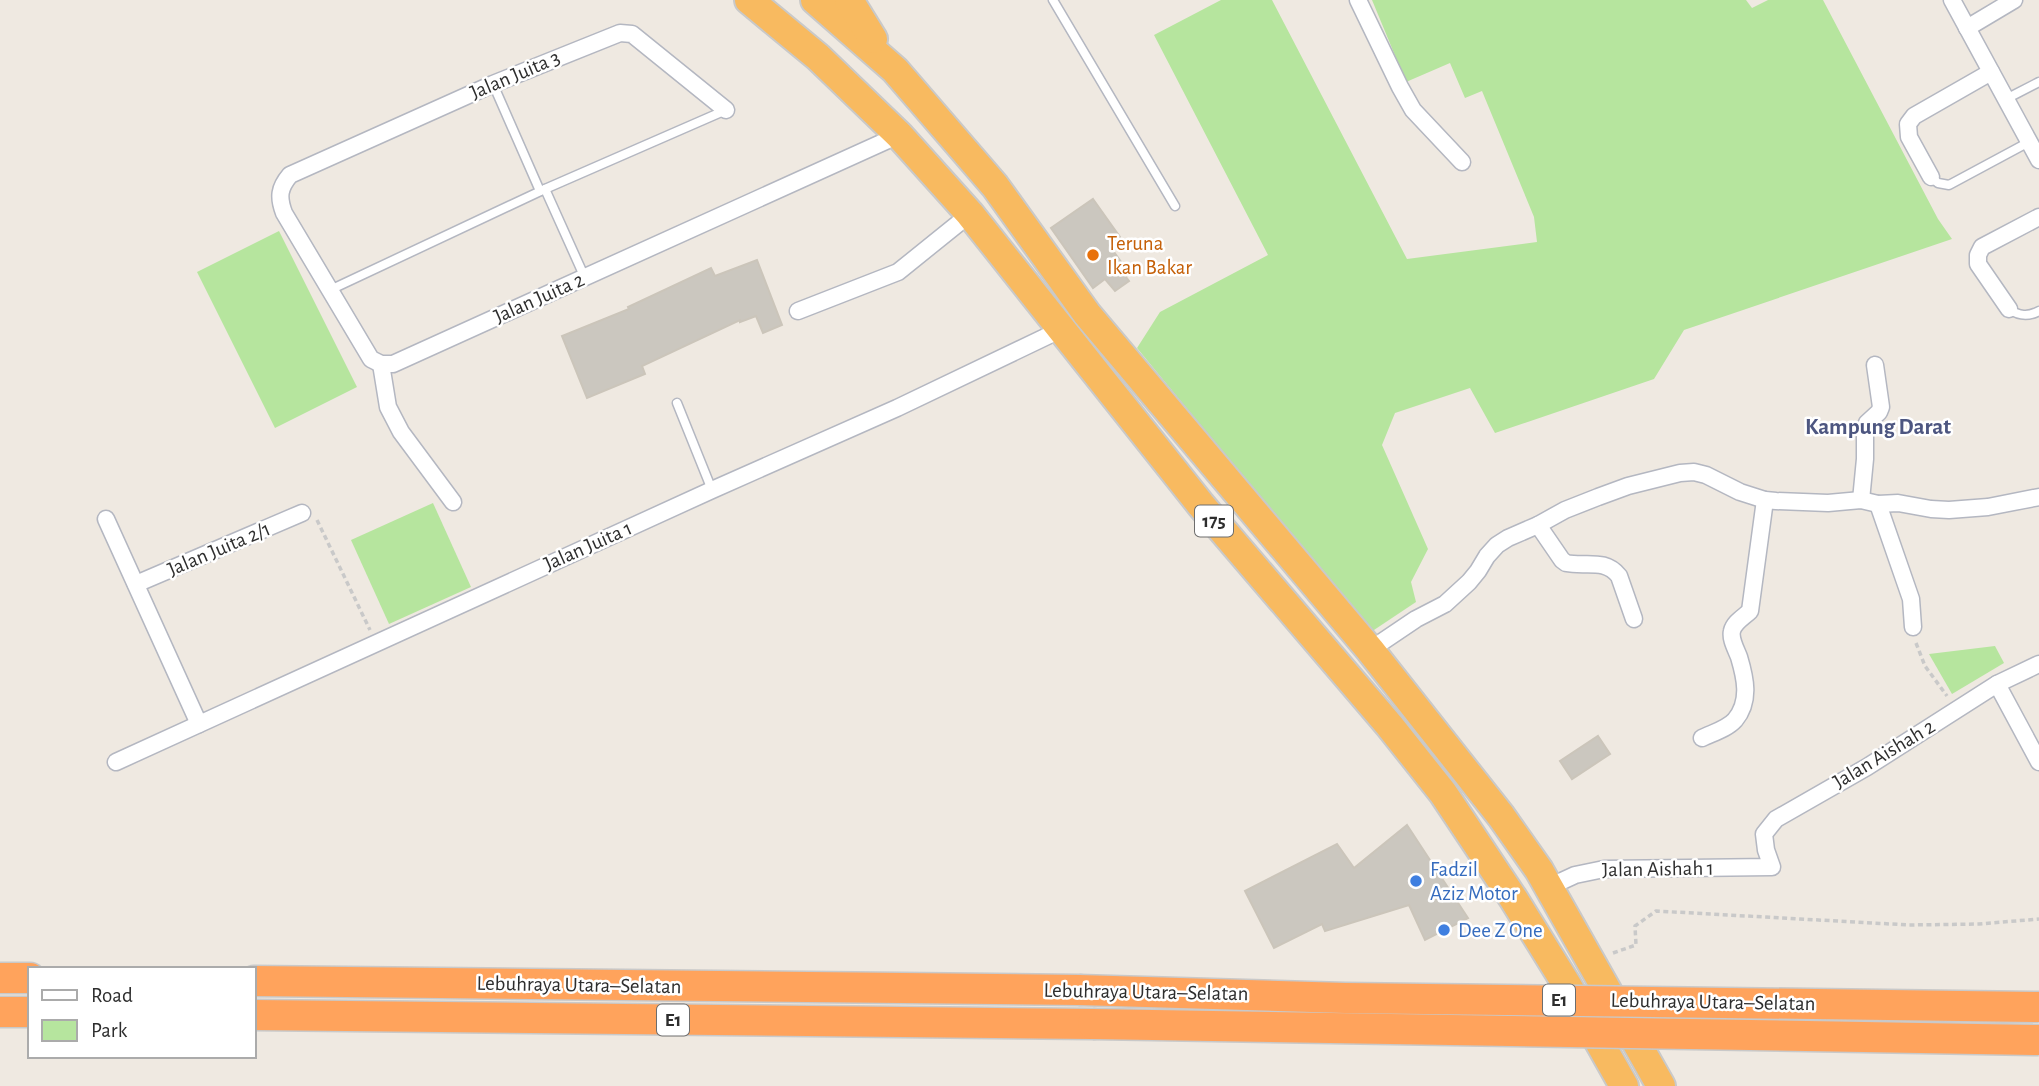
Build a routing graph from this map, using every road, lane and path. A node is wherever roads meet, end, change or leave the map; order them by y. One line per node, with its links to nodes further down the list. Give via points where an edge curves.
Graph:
1 (750, 0): 15 (highway, 175)
2 (815, 0): 9 (highway, 175)
3 (849, 0): 9 (highway)
4 (1053, 0): 21 (lane)
5 (1358, 0): 18 (street, via 1413,110)
6 (1952, 0): 8 (street)
7 (2014, 0): 8 (street)
8 (1967, 28): 10 (street)
9 (895, 70): 46 (highway, 175, via 995,186 1087,314)
10 (1991, 72): 13 (street); 19 (street, via 1914,116 1908,124 1909,137)
11 (2039, 82): 13 (lane)
12 (493, 84): 14 (street, Jalan Juita 3, via 620,33 632,34); 20 (lane); 25 (street, Jalan Juita 3, via 290,175 280,202)
13 (2006, 99): 16 (street)
14 (726, 110): 20 (lane)
15 (899, 135): 22 (highway, 175); 24 (street, Jalan Juita 2)
16 (2029, 142): 17 (street); 19 (lane, via 1949,186)
17 (2039, 160)
18 (1462, 162)
19 (1931, 177)
20 (542, 190): 24 (lane); 25 (lane)
21 (1175, 206)
22 (970, 214): 27 (street, via 898,272); 29 (highway, 175)
23 (2039, 217): 26 (street, via 1982,247 1978,255 1978,264)
24 (585, 278): 30 (street, Jalan Juita 2, via 393,364)
25 (330, 290): 30 (street, via 370,359)
26 (2009, 309): 28 (lane, via 2024,316)
27 (798, 311)
28 (2039, 311)
29 (1060, 330): 33 (street, Jalan Juita 1); 66 (highway, 175, via 1443,793 1567,985)
30 (381, 365): 37 (street, via 388,407 401,432)
31 (1875, 365): 36 (street, via 1881,407 1865,428)
32 (677, 403): 33 (lane)
33 (712, 490): 45 (street, Jalan Juita 1)
34 (2039, 497): 38 (street, via 1949,510)
35 (1766, 500): 36 (street); 41 (street, via 1706,475 1680,473 1608,493); 51 (street, via 1750,611 1732,631 1746,692 1742,708 1735,720)
36 (1861, 500): 38 (street)
37 (453, 502)
38 (1878, 504): 44 (street, via 1911,598)
39 (302, 513): 42 (street, Jalan Juita 2/1); 45 (path, via 312,514 319,522)
40 (106, 519): 42 (street)
41 (1538, 525): 43 (street, via 1566,563 1601,564 1614,570); 46 (street, via 1497,545 1478,572 1445,604)
42 (136, 584): 50 (street)
43 (1634, 619)
44 (1913, 627): 49 (path, via 1924,666)
45 (376, 644): 50 (street, Jalan Juita 1)
46 (1370, 650): 55 (highway, 175, via 1501,816)
47 (2039, 664): 48 (street, Jalan Aishah 2)
48 (1997, 684): 49 (street, Jalan Aishah 2); 53 (street)
49 (1958, 709): 54 (street, Jalan Aishah 2, via 1776,819 1764,834)
50 (199, 724): 52 (street, Jalan Juita 1)
51 (1702, 738)
52 (116, 762)
53 (2039, 762)
54 (1772, 867): 55 (street, Jalan Aishah 1, via 1604,869 1575,874)
55 (1549, 887): 57 (highway, 175)
56 (2039, 919): 57 (path, via 1909,925 1657,911 1635,926 1636,946)
57 (1592, 963): 67 (highway, 175)
58 (0, 978): 59 (highway)
59 (28, 978)
60 (256, 981): 61 (highway, Lebuhraya Utara–Selatan / E1, bridge)
61 (2039, 1007)
62 (0, 1012): 63 (highway)
63 (28, 1012)
64 (256, 1015): 65 (highway, Lebuhraya Utara–Selatan / E1, bridge)
65 (2039, 1040)
66 (1624, 1086)
67 (1661, 1086)

